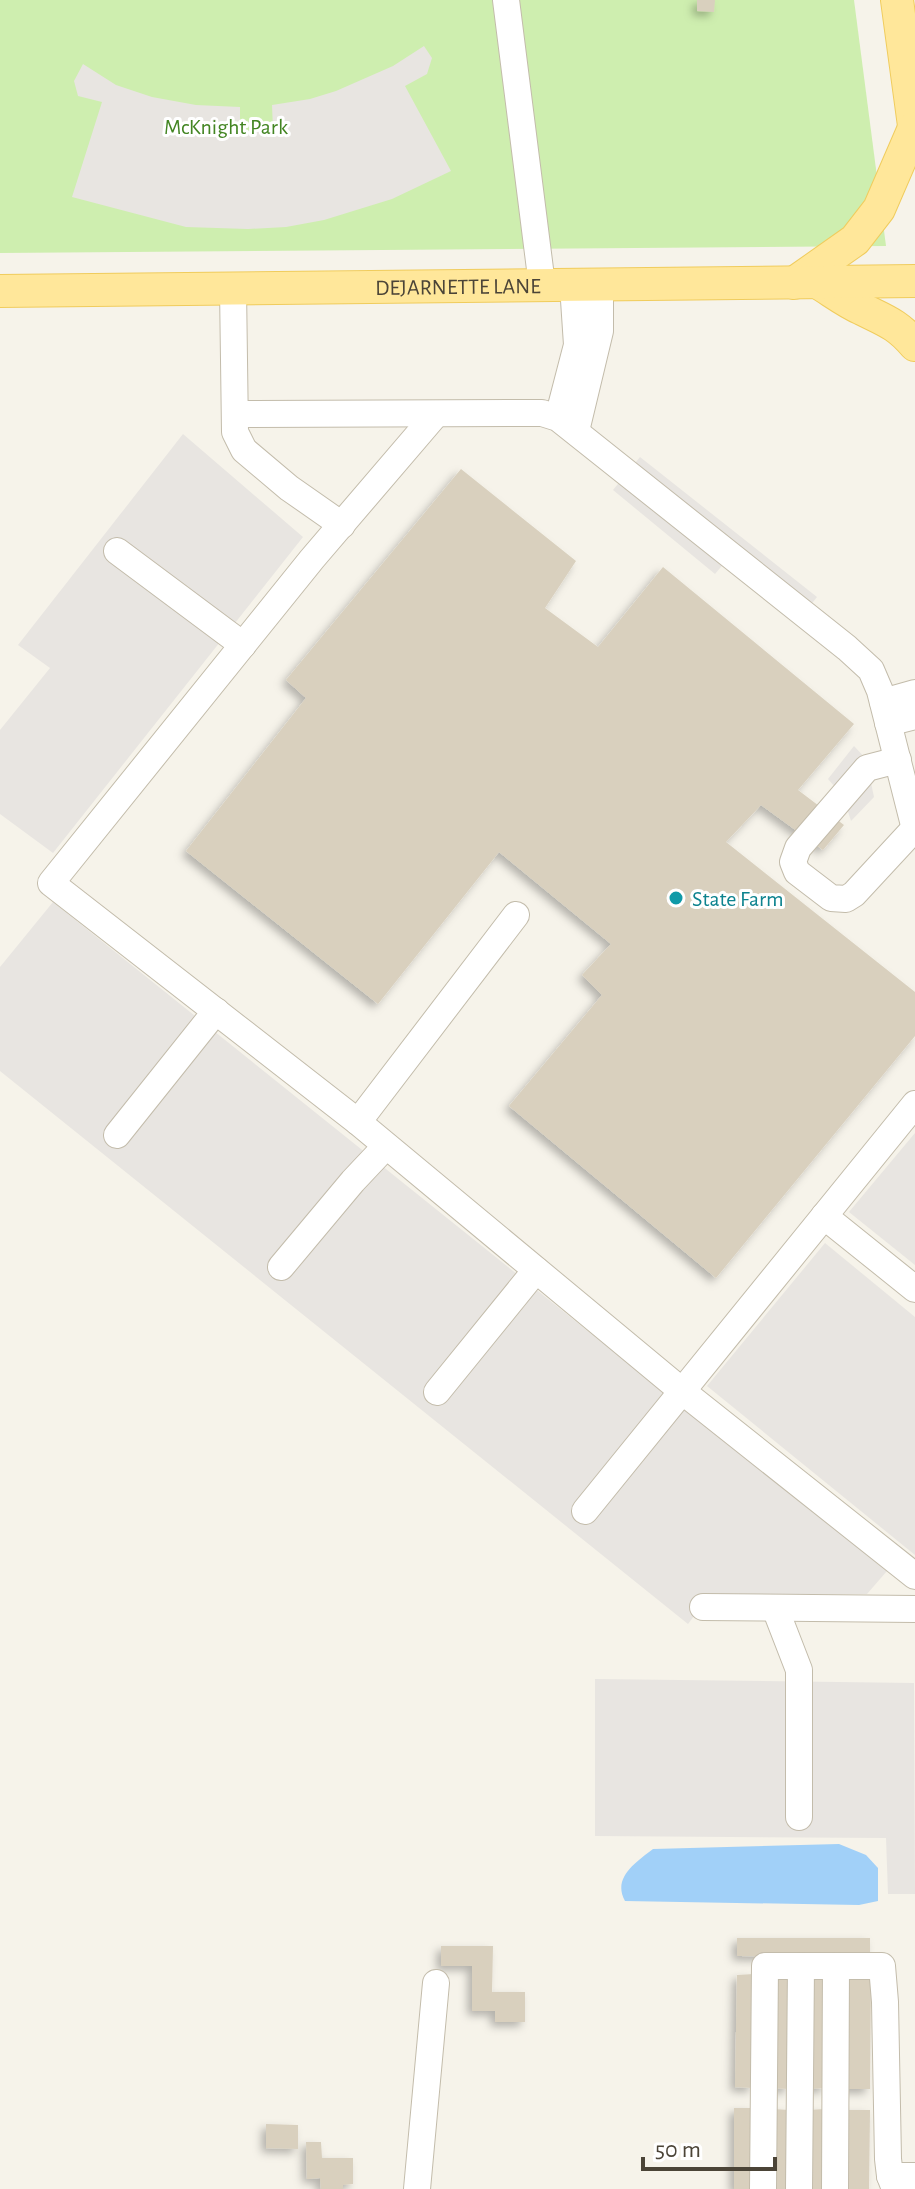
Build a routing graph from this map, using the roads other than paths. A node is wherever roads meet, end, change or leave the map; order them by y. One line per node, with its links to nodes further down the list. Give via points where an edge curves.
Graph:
1 (506, 0): 6 (lane)
2 (904, 11): 3 (main road)
3 (915, 130): 5 (main road, via 879,209 855,240)
4 (915, 281): 5 (main road, DEJARNETTE LANE)
5 (806, 282): 6 (main road, DEJARNETTE LANE); 9 (main road, via 880,316)
6 (572, 285): 7 (main road, DEJARNETTE LANE); 12 (lane, via 600,331)
7 (233, 288): 8 (main road, DEJARNETTE LANE); 10 (lane)
8 (0, 291)
9 (915, 345)
10 (236, 414): 11 (lane); 13 (lane, via 235,432 244,450)
11 (436, 414): 12 (lane, via 542,413); 13 (lane)
12 (567, 424): 17 (lane, via 847,648 871,670)
13 (342, 525): 15 (lane)
14 (117, 551): 15 (lane)
15 (243, 645): 22 (lane, via 51,883)
16 (915, 693): 17 (lane)
17 (886, 712): 18 (lane); 19 (lane)
18 (915, 716)
19 (898, 760): 20 (lane); 20 (lane, via 867,768 798,848 793,862 797,872 831,898 846,899)
20 (915, 828)
21 (516, 915): 24 (lane)
22 (216, 1011): 24 (lane); 25 (lane)
23 (915, 1104): 27 (lane)
24 (358, 1122): 26 (lane)
25 (117, 1135)
26 (386, 1146): 28 (lane); 29 (lane)
27 (824, 1216): 30 (lane); 31 (lane)
28 (281, 1267)
29 (536, 1270): 31 (lane); 32 (lane)
30 (915, 1289)
31 (682, 1391): 33 (lane); 34 (lane)
32 (437, 1392)
33 (585, 1511)
34 (915, 1576)
35 (703, 1607): 36 (lane)
36 (775, 1608): 37 (lane); 38 (lane, via 799,1670)
37 (915, 1609)
38 (799, 1817)
39 (801, 1966): 40 (lane); 44 (lane, via 765,1966); 45 (lane)
40 (836, 1966): 42 (lane, via 882,1966); 46 (lane)
41 (436, 1983): 43 (lane)
42 (900, 2180)
43 (417, 2189)
44 (763, 2189)
45 (799, 2189)
46 (835, 2189)

